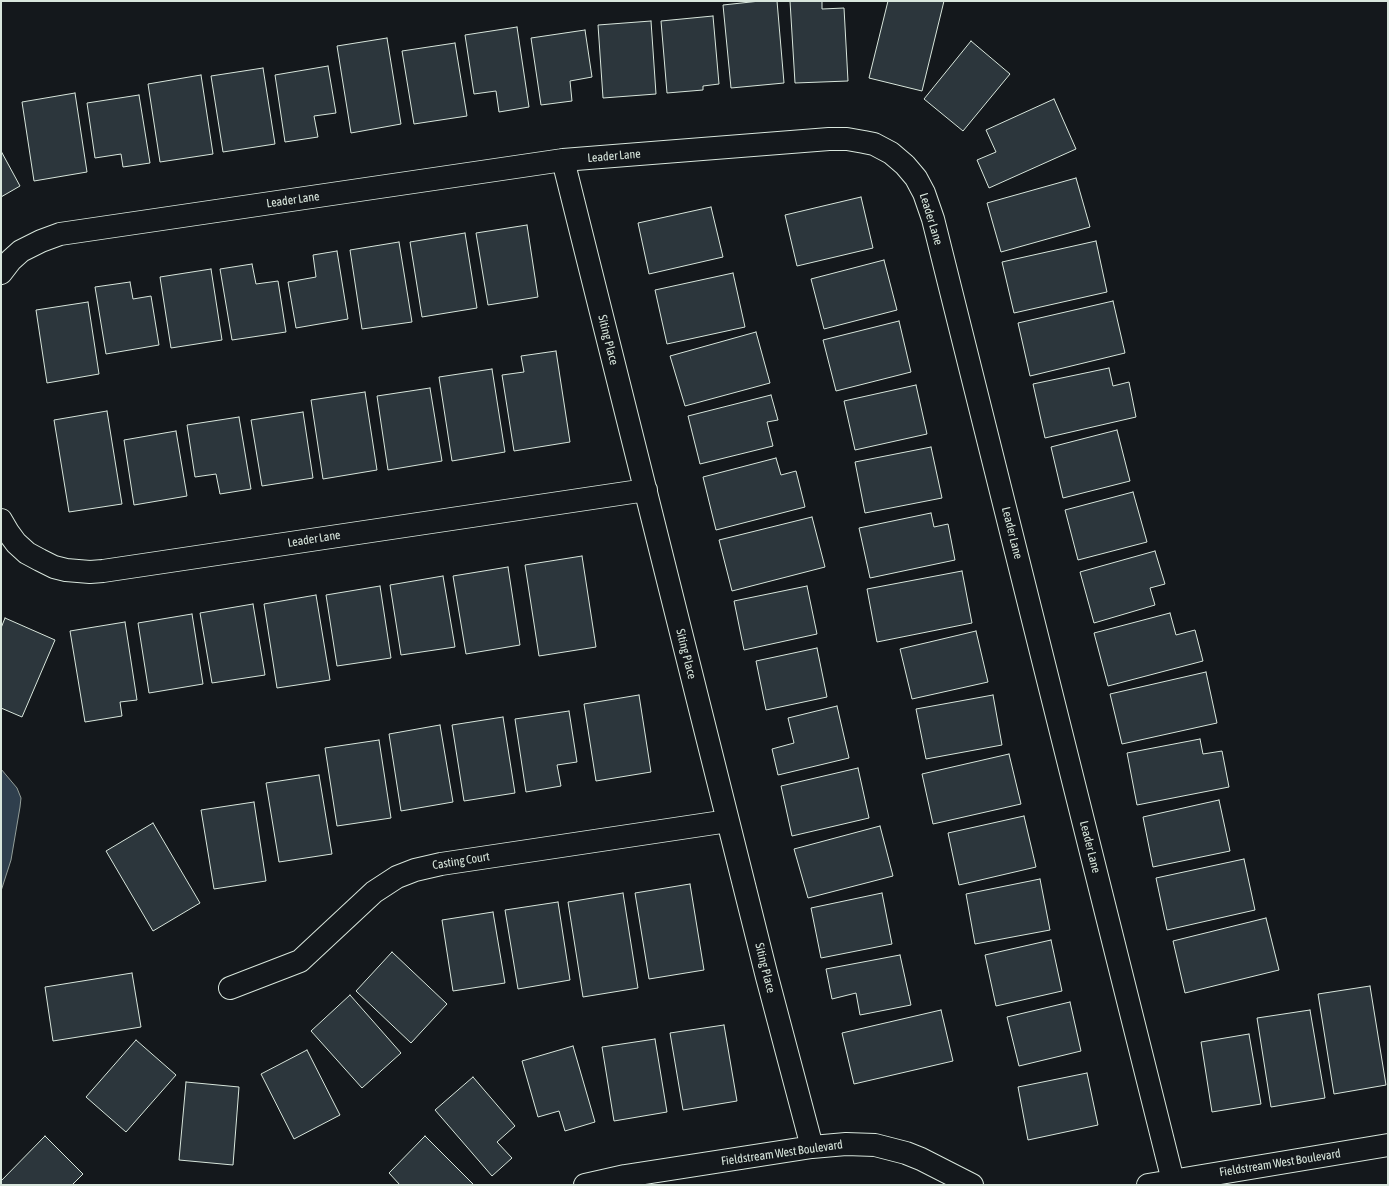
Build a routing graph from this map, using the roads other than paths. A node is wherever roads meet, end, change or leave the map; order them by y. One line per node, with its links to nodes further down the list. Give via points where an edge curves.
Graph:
1 (563, 160): 2 (street, Leader Lane, via 60,234 21,252); 3 (street, Siting Place); 9 (street, Leader Lane, via 847,139 874,144 891,153 911,171 920,185 928,201 961,327)
2 (1, 273)
3 (646, 490): 4 (street, Leader Lane, via 90,572 54,567 27,553 16,543); 5 (street, Siting Place)
4 (1, 520)
5 (728, 821): 6 (street, Casting Court, via 414,870 374,892 300,961); 8 (street, Siting Place)
6 (230, 988)
7 (1388, 1145): 9 (street, Fieldstream West Boulevard)
8 (812, 1147): 10 (street, Fieldstream West Boulevard, via 625,1176); 11 (street, Fieldstream West Boulevard, via 858,1144 891,1148 921,1159)
9 (1173, 1181): 12 (street, Fieldstream West Boulevard)
10 (585, 1185)
11 (972, 1185)
12 (1148, 1185)

